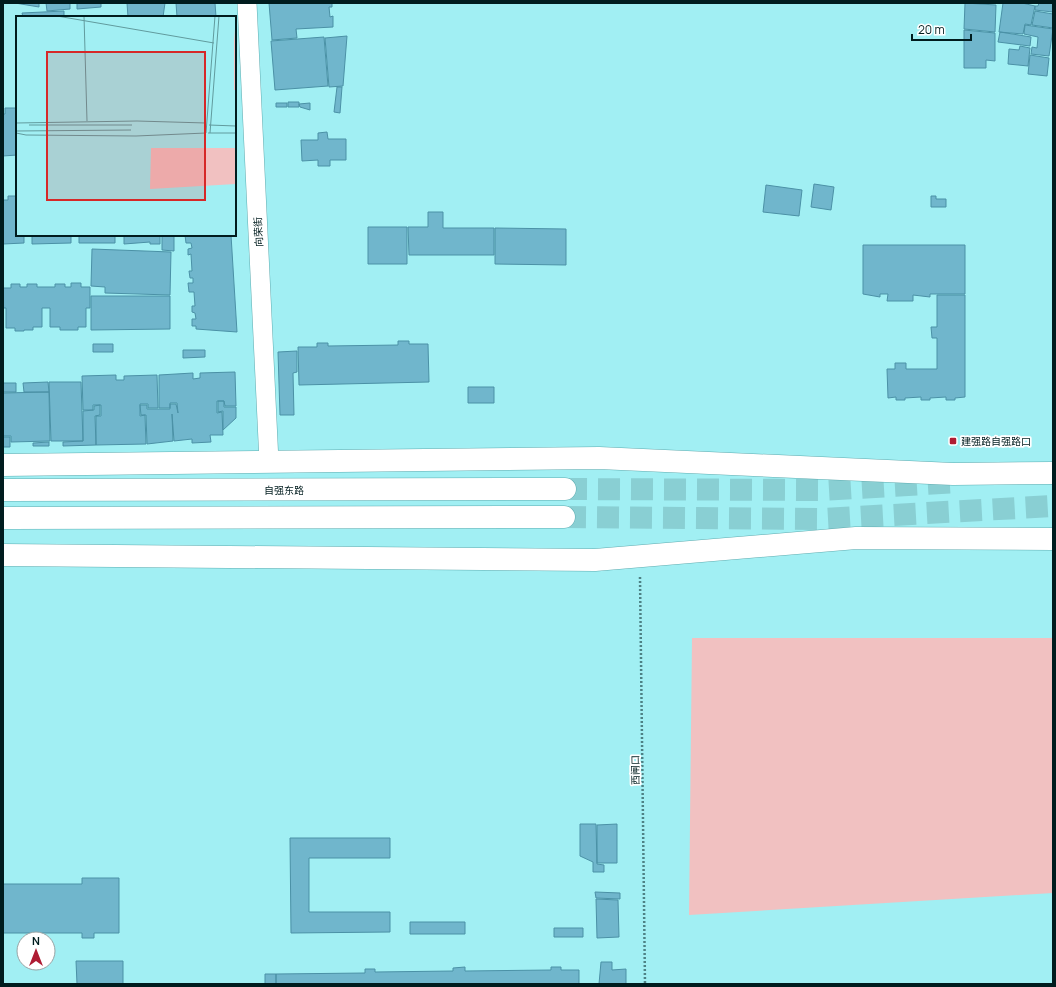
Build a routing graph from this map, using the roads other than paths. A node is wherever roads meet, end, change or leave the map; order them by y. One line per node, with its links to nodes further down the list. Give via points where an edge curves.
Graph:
1 (247, 3): 2 (street, 向荣街)
2 (269, 462): 3 (main road); 4 (main road, via 599,458 953,474)
3 (3, 465)
4 (1053, 472)
5 (565, 489): 6 (main road, 自强东路)
6 (3, 490)
7 (3, 518): 8 (main road)
8 (564, 518)
9 (1053, 539): 10 (main road, via 856,538 595,560)
10 (3, 556)

